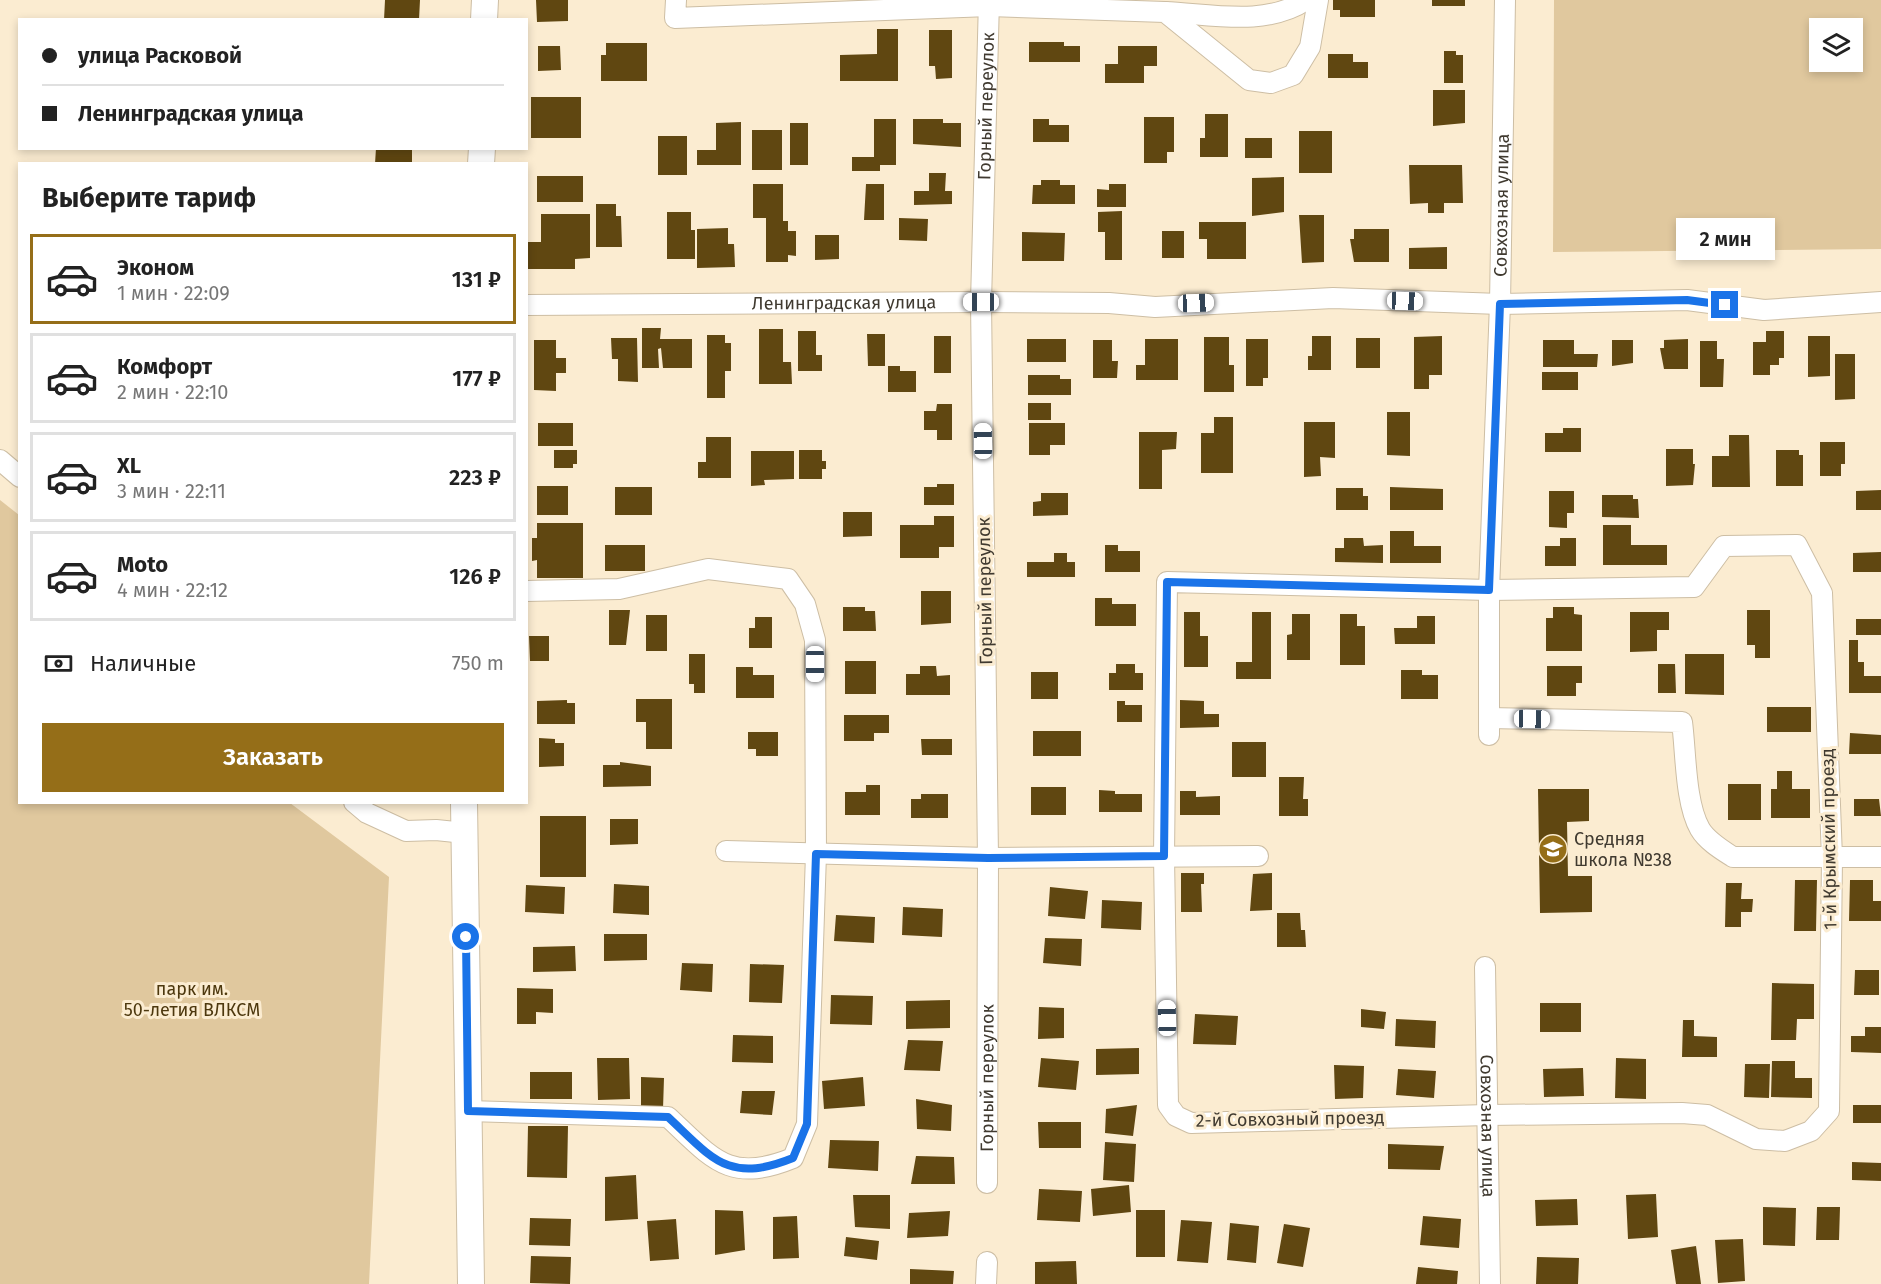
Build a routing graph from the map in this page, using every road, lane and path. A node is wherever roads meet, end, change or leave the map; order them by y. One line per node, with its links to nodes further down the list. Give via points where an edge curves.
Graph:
1 (485, 0): 8 (street)
2 (676, 0): 6 (street, via 675,18)
3 (1306, 0): 7 (street, via 1272,15)
4 (1318, 0): 7 (street, via 1310,47 1293,75 1271,83 1249,80)
5 (1505, 0): 11 (street, Совхозная улица)
6 (988, 3): 7 (street); 9 (street, Горный переулок)
7 (1166, 12)
8 (484, 18)
9 (981, 302): 11 (street, Ленинградская улица, via 1155,307 1334,298); 12 (street, Ленинградская улица); 25 (street, Горный переулок)
10 (1881, 303): 11 (street, Ленинградская улица, via 1764,310 1687,300)
11 (1500, 304): 15 (street, Совхозная улица)
12 (528, 305)
13 (0, 460): 14 (street)
14 (18, 475)
15 (1489, 590): 22 (street, 2-й Совхозный проезд, via 1167,582); 26 (street, Совхозная улица, via 1489,726 1682,722 1692,803 1701,830 1717,847 1733,857); 26 (street, 1-й Крымский проезд, via 1694,588 1724,546 1797,545 1822,593)
16 (528, 591): 21 (street, via 619,589 708,569 788,579 805,604 815,640)
17 (356, 804): 19 (street, via 406,831)
18 (464, 804): 19 (street)
19 (465, 833): 28 (street)
20 (726, 851): 21 (street)
21 (816, 854): 25 (street); 28 (street, via 807,1124 793,1158 767,1169 738,1169 712,1158 668,1117)
22 (1164, 856): 23 (street); 25 (street); 29 (street, 2-й Совхозный проезд, via 1168,1105 1176,1116 1191,1123)
23 (1258, 856)
24 (1881, 857): 26 (street)
25 (988, 858): 30 (street, Горный переулок)
26 (1832, 858): 29 (street, 1-й Крымский проезд, via 1829,1111 1811,1131 1785,1141 1756,1139 1707,1115)
27 (1485, 967): 29 (street, Совхозная улица)
28 (468, 1111): 32 (street)
29 (1488, 1115): 34 (street, Совхозная улица)
30 (987, 1183)
31 (987, 1262): 33 (street)
32 (471, 1284)
33 (986, 1284)
34 (1490, 1284)

